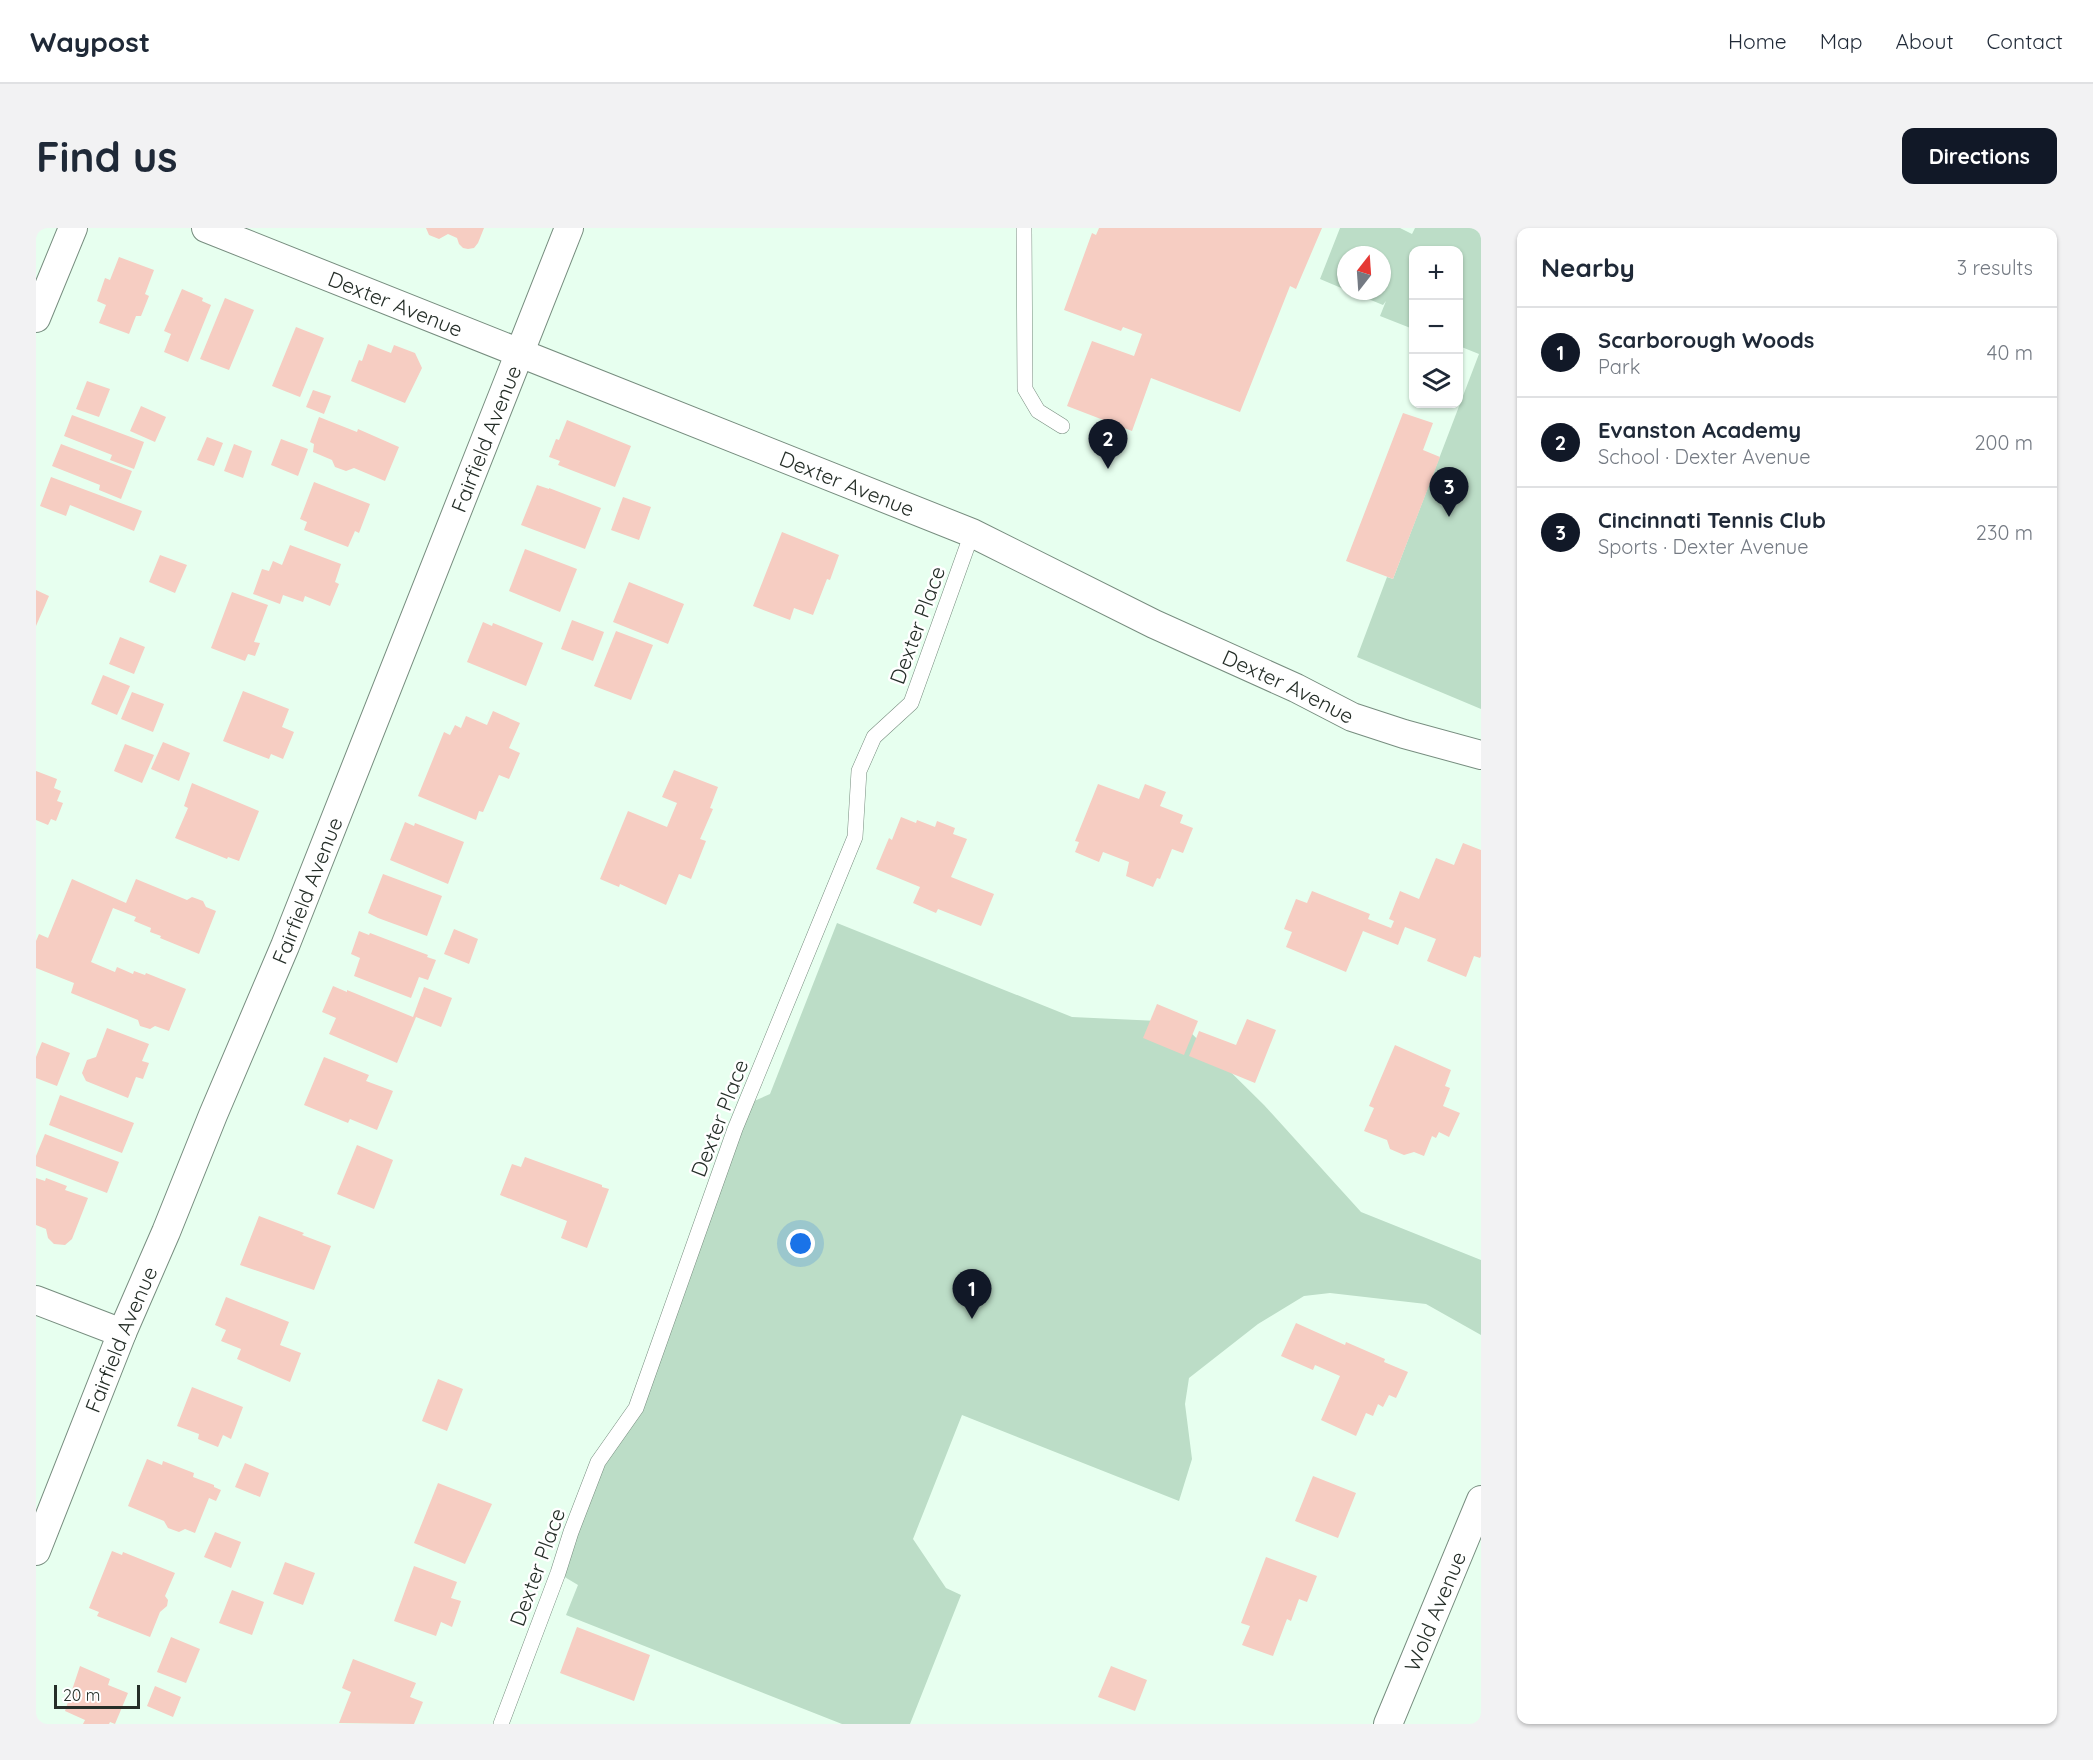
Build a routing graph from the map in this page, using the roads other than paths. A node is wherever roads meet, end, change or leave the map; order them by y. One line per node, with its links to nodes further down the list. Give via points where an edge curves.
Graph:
1 (73, 228): 5 (street)
2 (206, 228): 6 (street, Dexter Avenue)
3 (569, 228): 6 (street, Fairfield Avenue)
4 (1024, 228): 7 (lane, via 1025,388 1038,411)
5 (36, 318)
6 (519, 352): 8 (street, Dexter Avenue); 11 (street, Fairfield Avenue, via 285,946)
7 (1062, 426)
8 (972, 533): 9 (street, Dexter Avenue, via 1352,717); 14 (lane, Dexter Place, via 911,703 874,737 859,771 855,837 735,1129 636,1408 598,1462)
9 (1481, 755)
10 (36, 1300): 11 (street)
11 (122, 1334): 13 (street, Fairfield Avenue)
12 (1481, 1500): 15 (street, Wold Avenue)
13 (36, 1551)
14 (501, 1724)
15 (1388, 1724)

